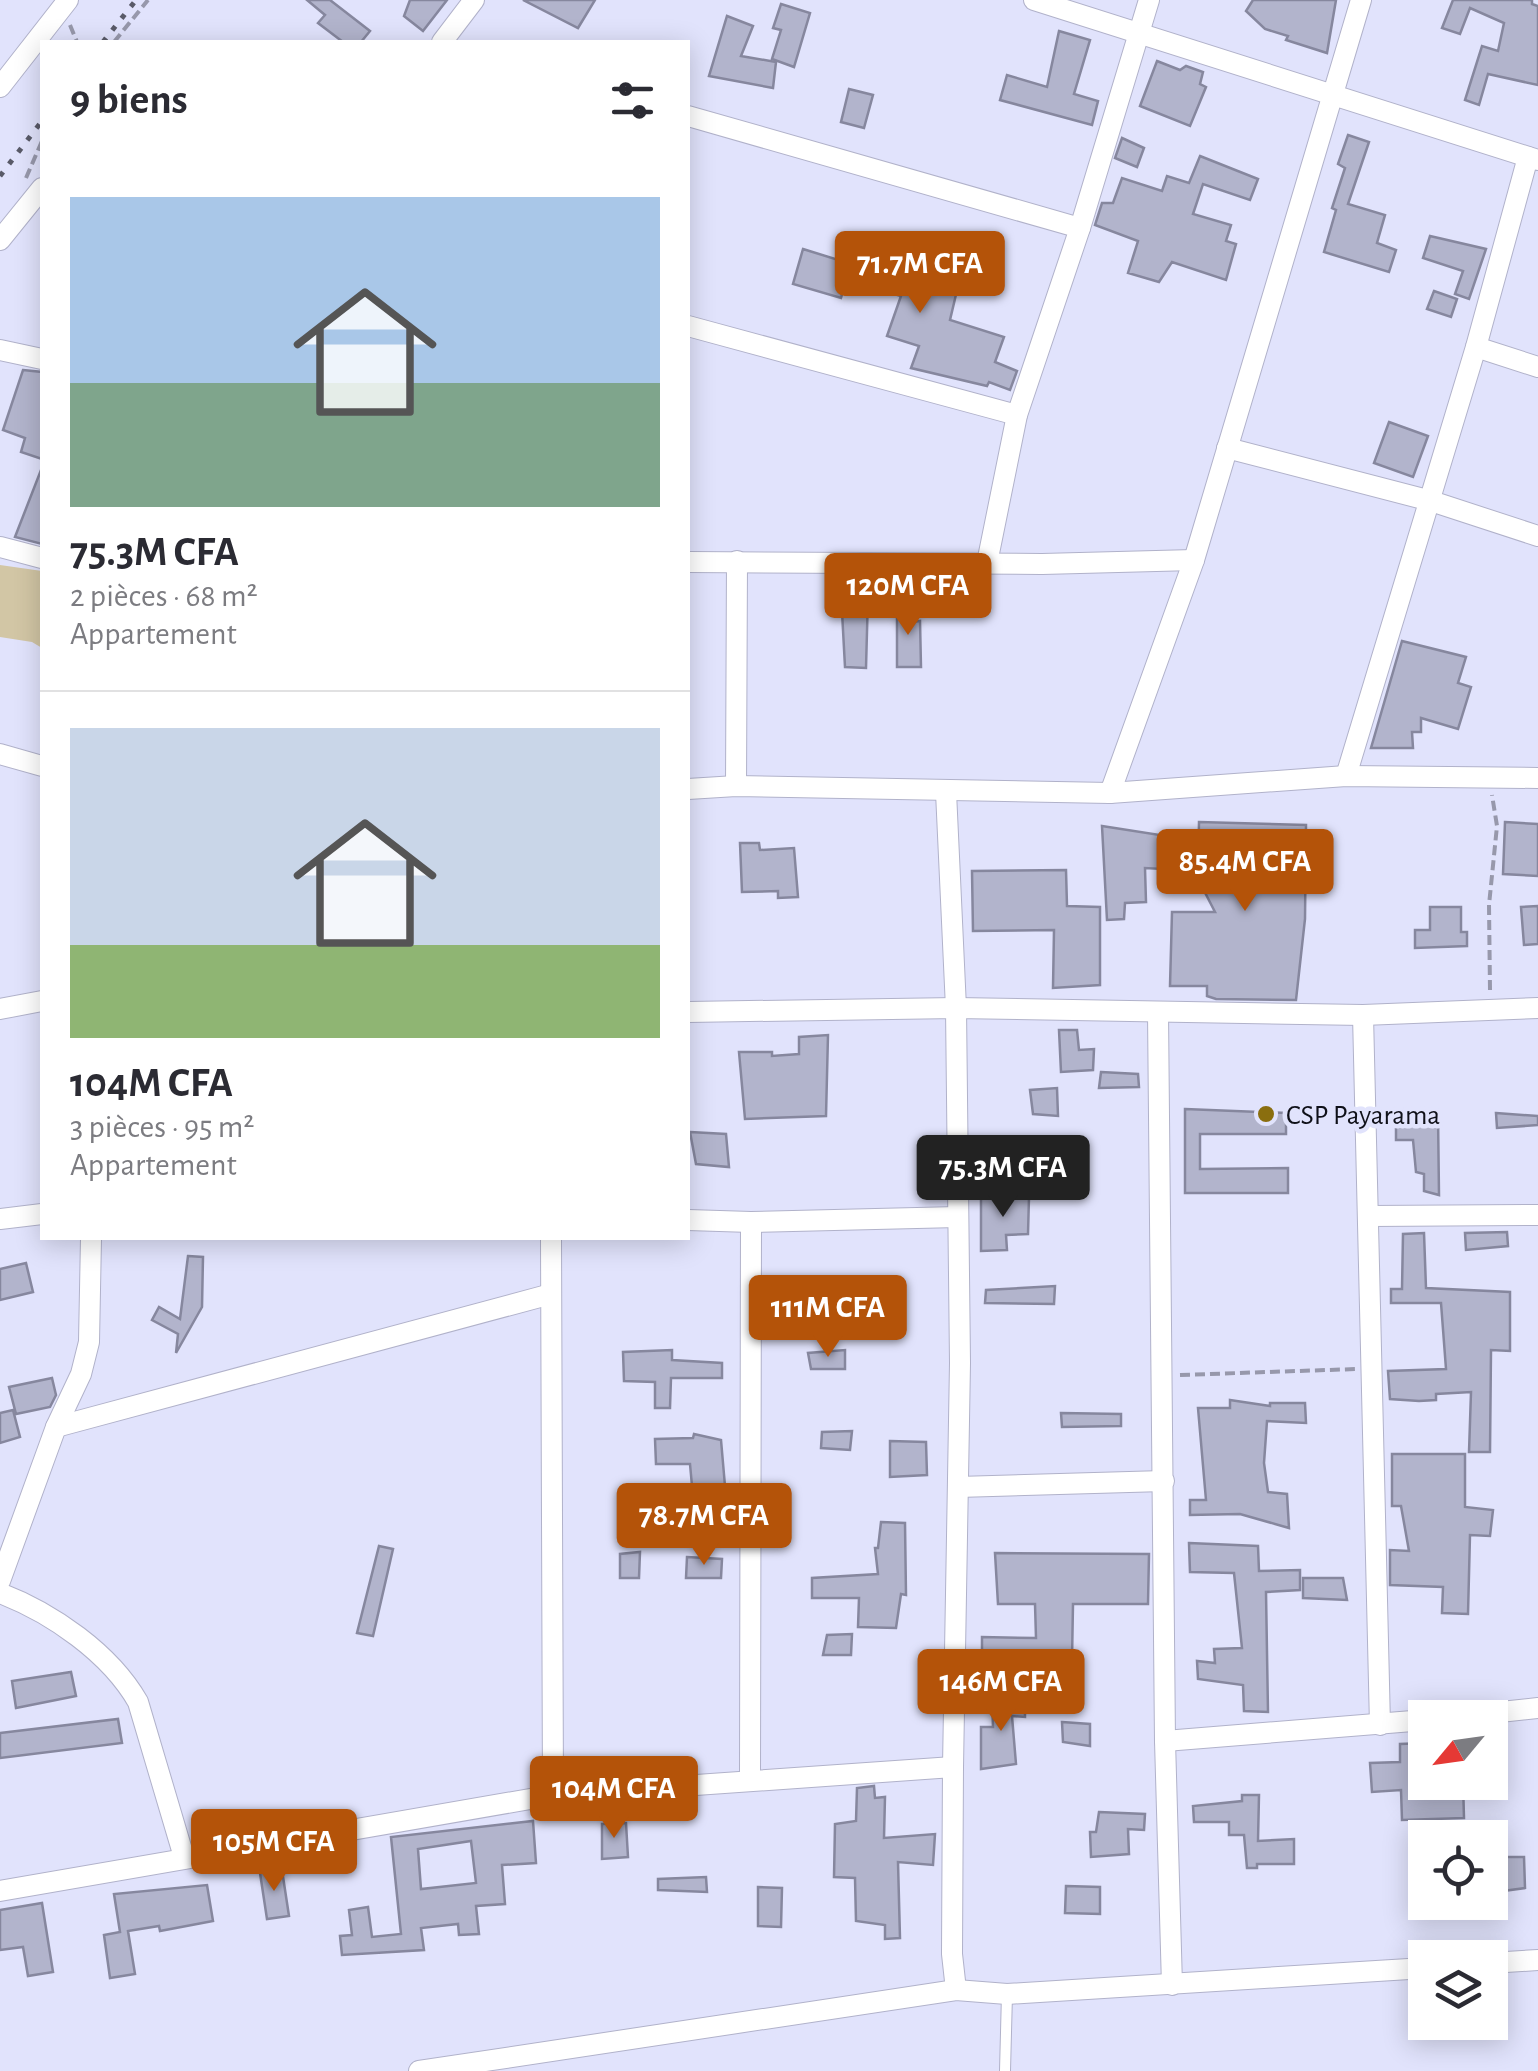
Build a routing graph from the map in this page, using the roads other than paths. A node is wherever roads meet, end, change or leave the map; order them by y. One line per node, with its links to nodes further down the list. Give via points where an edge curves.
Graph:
1 (474, 0): 7 (street)
2 (1034, 0): 6 (street)
3 (1148, 0): 6 (street)
4 (1361, 0): 9 (street)
5 (64, 2): 8 (street)
6 (1138, 34): 9 (street); 13 (street)
7 (444, 40)
8 (0, 87)
9 (1333, 96): 11 (street); 21 (street)
10 (690, 117): 13 (street)
11 (1533, 159): 16 (street)
12 (34, 185): 14 (street)
13 (1080, 228): 20 (street)
14 (0, 240)
15 (690, 327): 20 (street)
16 (1476, 346): 19 (street); 22 (street)
17 (0, 350): 18 (street)
18 (40, 359)
19 (1538, 368)
20 (1017, 415): 29 (street)
21 (1227, 448): 22 (street); 26 (street)
22 (1430, 501): 23 (street); 32 (street)
23 (1538, 536)
24 (0, 548): 25 (street)
25 (40, 558)
26 (1194, 560): 29 (street); 37 (street)
27 (690, 562): 28 (street)
28 (737, 562): 29 (street); 34 (street)
29 (987, 564)
30 (0, 754): 31 (street)
31 (40, 765)
32 (1346, 776): 33 (street); 37 (street)
33 (1538, 778)
34 (736, 786): 35 (street); 36 (street)
35 (690, 790)
36 (946, 792): 37 (street); 39 (street)
37 (1110, 793)
38 (40, 1001): 41 (street)
39 (956, 1008): 42 (street); 43 (street); 47 (street)
40 (1538, 1008): 44 (street)
41 (0, 1009)
42 (690, 1012)
43 (1158, 1012): 44 (street); 56 (street)
44 (1364, 1015): 48 (street)
45 (40, 1214): 49 (street)
46 (1538, 1215): 48 (street)
47 (958, 1216): 51 (street); 57 (street)
48 (1370, 1216): 63 (street)
49 (0, 1220)
50 (690, 1220): 51 (street)
51 (751, 1222): 66 (street)
52 (90, 1240): 55 (street, via 88,1342)
53 (551, 1240): 54 (street)
54 (551, 1294): 55 (street); 67 (street)
55 (56, 1427): 58 (street)
56 (1164, 1481): 57 (street); 64 (street)
57 (958, 1487): 65 (street)
58 (0, 1582)
59 (0, 1593): 68 (street, via 49,1616 127,1684)
60 (1538, 1708): 61 (street)
61 (1508, 1711)
62 (1408, 1722): 63 (street)
63 (1380, 1725): 64 (street)
64 (1165, 1740): 73 (street)
65 (952, 1766): 66 (street); 74 (street)
66 (750, 1781): 67 (street)
67 (553, 1795): 68 (street)
68 (184, 1857): 69 (street)
69 (0, 1891)
70 (1538, 1960): 71 (street)
71 (1508, 1962)
72 (1408, 1969): 73 (street)
73 (1172, 1985): 75 (street)
74 (956, 1990): 75 (street); 76 (street)
75 (1006, 1994): 77 (lane)
76 (420, 2071)
77 (1005, 2071)

